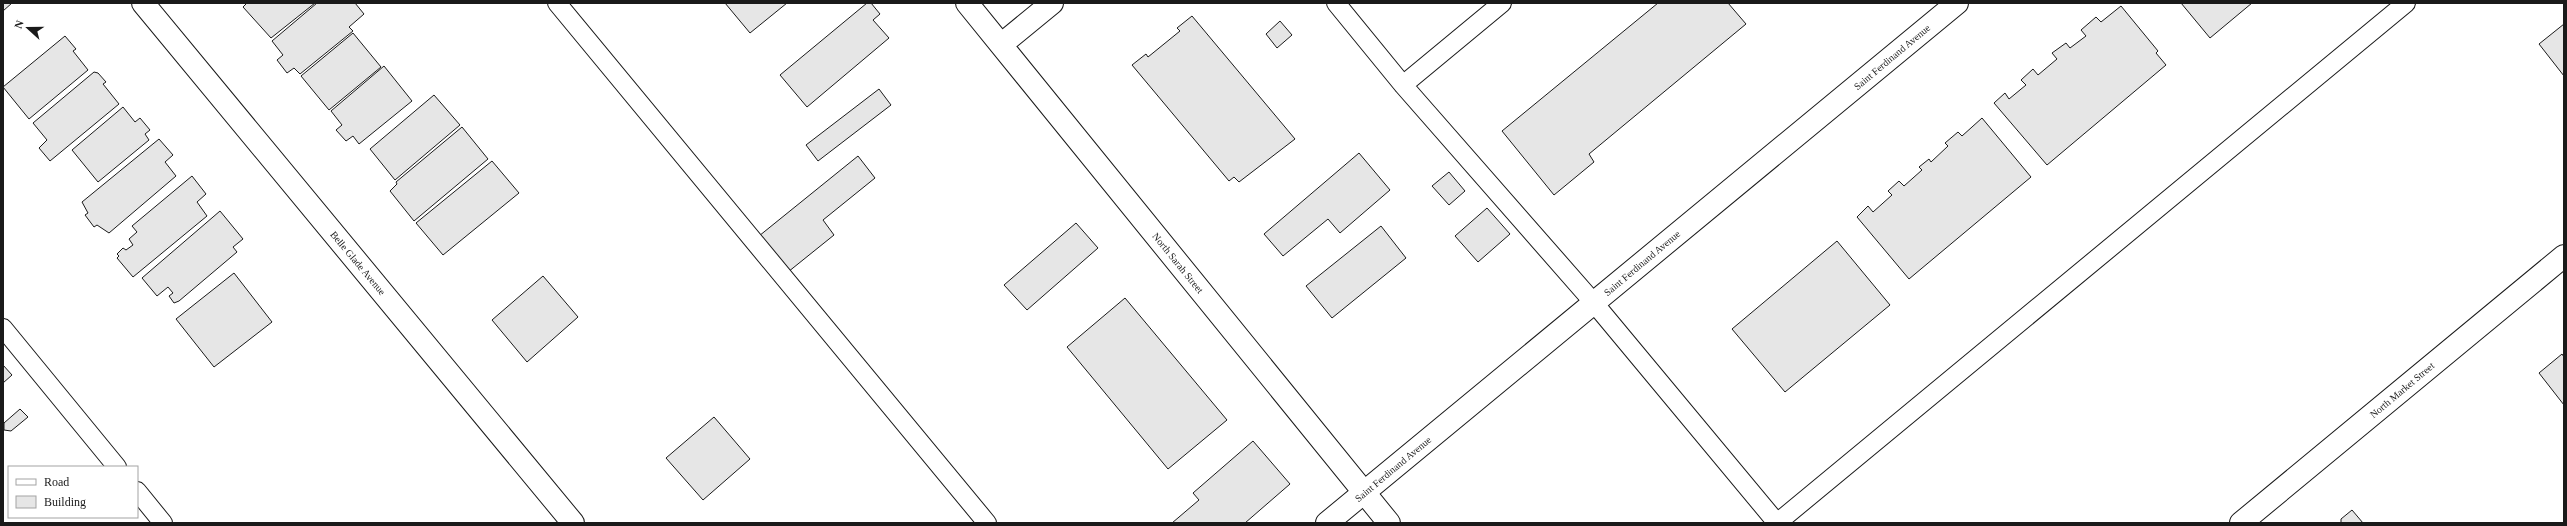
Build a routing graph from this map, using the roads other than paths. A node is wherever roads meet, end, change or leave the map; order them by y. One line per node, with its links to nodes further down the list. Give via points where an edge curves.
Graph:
1 (143, 3): 18 (street, Belle Glade Avenue)
2 (557, 3): 19 (lane)
3 (967, 3): 9 (street, North Sarah Street)
4 (1052, 3): 9 (street)
5 (1336, 3): 10 (lane)
6 (1502, 3): 10 (lane)
7 (1957, 3): 12 (street, Saint Ferdinand Avenue)
8 (2406, 3): 22 (lane)
9 (1002, 44): 16 (street, North Sarah Street)
10 (1403, 85): 12 (lane)
11 (2564, 256): 23 (street, North Market Street)
12 (1594, 303): 16 (street, Saint Ferdinand Avenue); 22 (lane)
13 (3, 328): 14 (lane)
14 (116, 466)
15 (138, 492): 17 (lane)
16 (1364, 493): 20 (street, Saint Ferdinand Avenue); 21 (street, North Sarah Street)
17 (164, 523)
18 (573, 523)
19 (987, 523)
20 (1328, 523)
21 (1389, 523)
22 (1777, 523)
23 (2241, 523)

